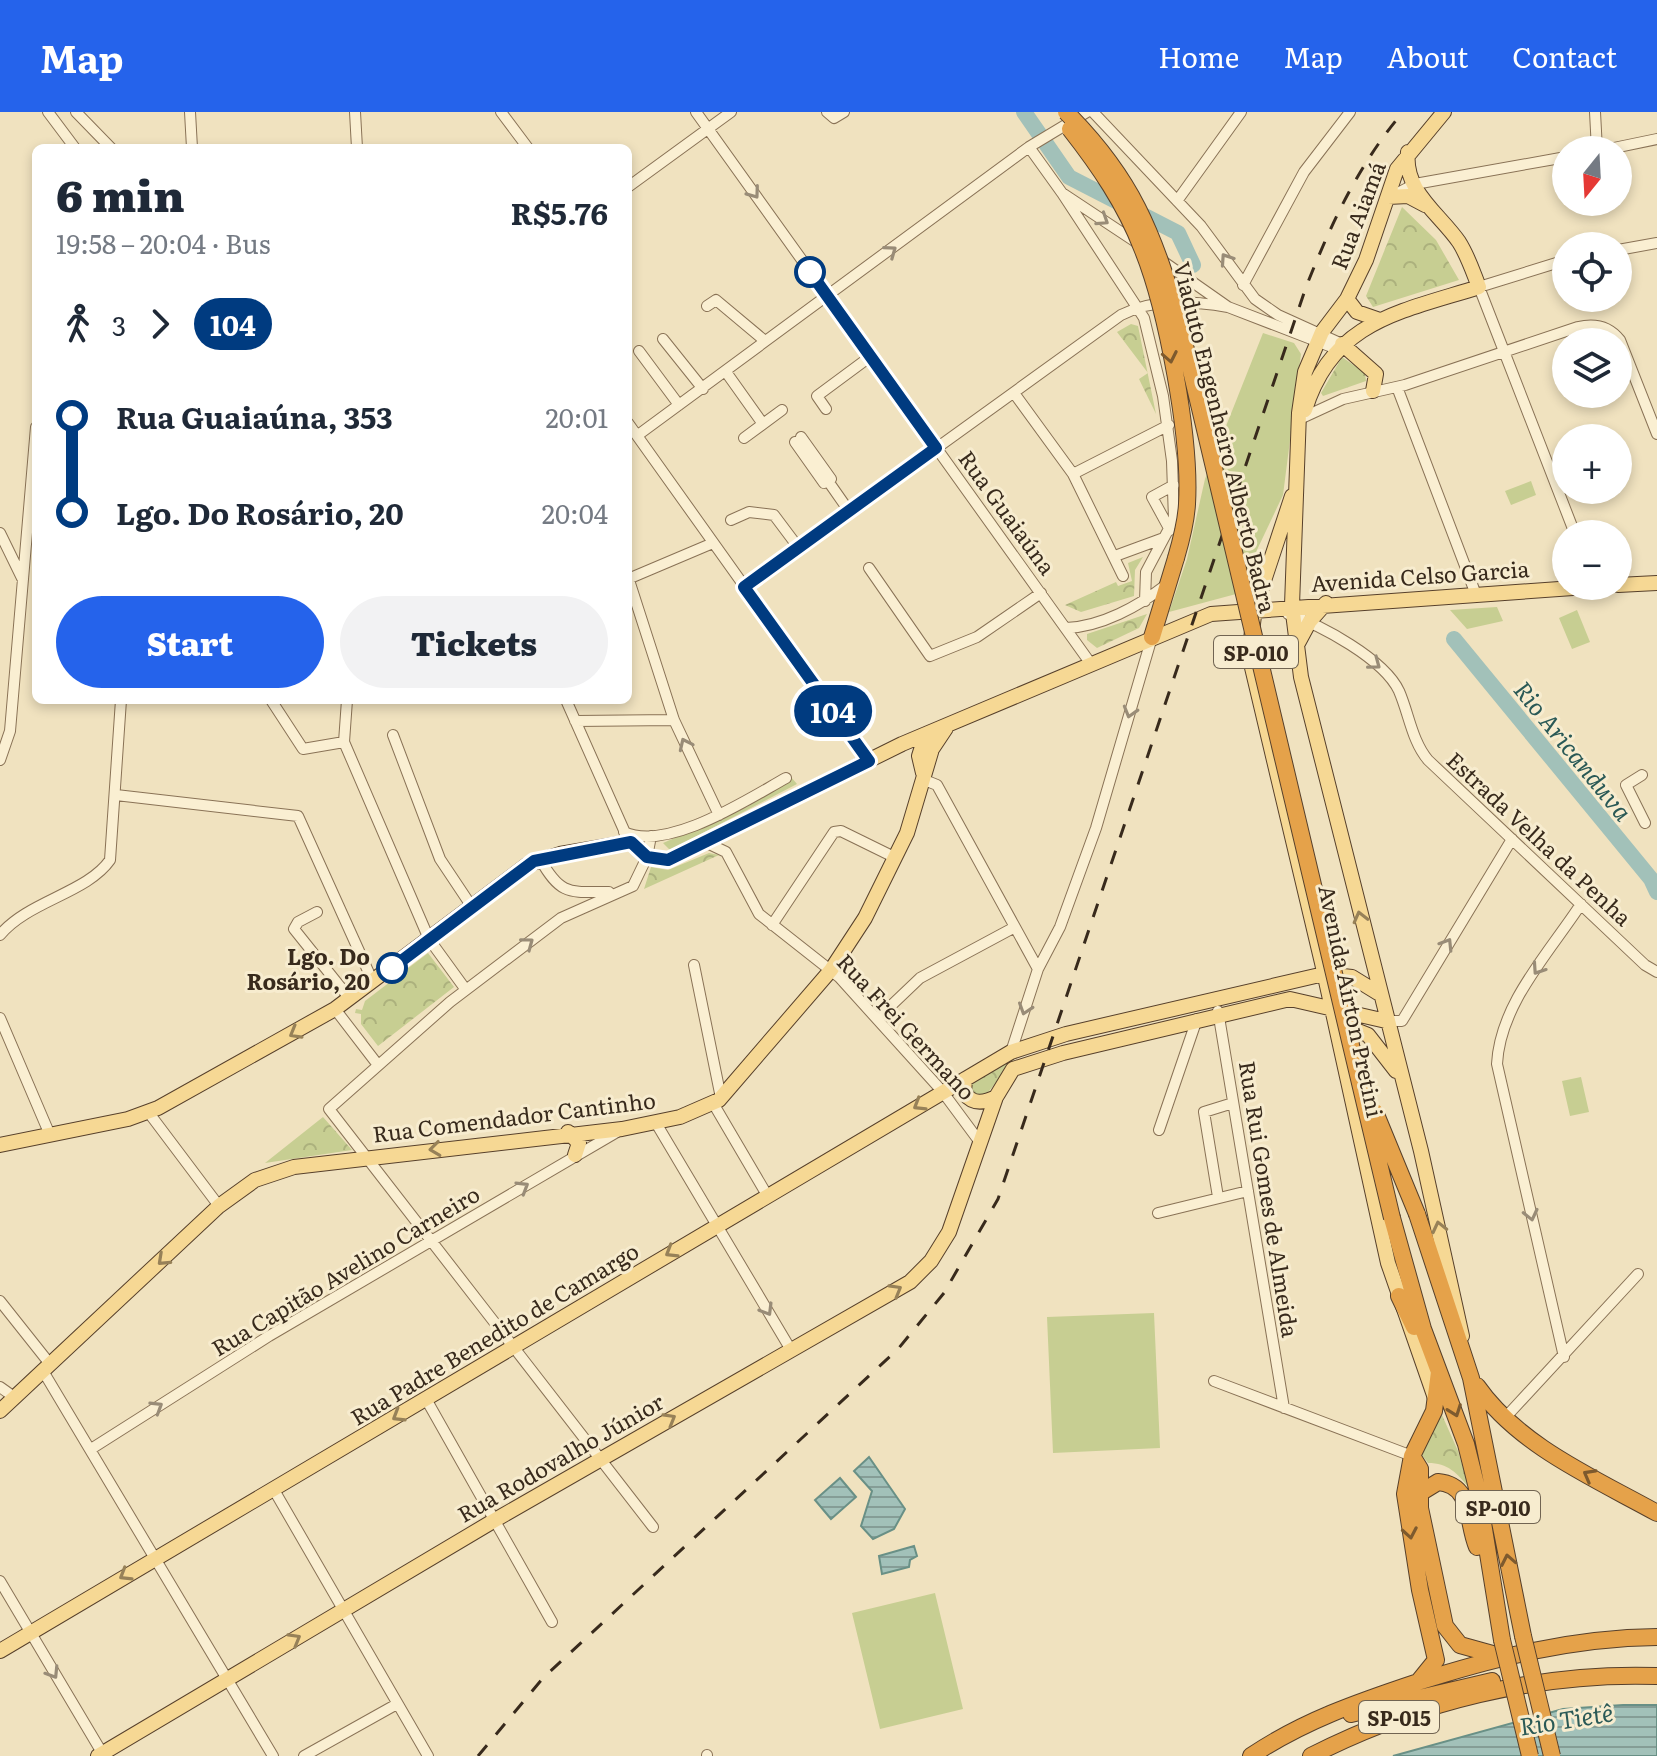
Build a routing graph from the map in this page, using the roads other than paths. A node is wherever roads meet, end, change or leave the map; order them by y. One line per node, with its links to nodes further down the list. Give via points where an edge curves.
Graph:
1 (48, 112): 21 (street)
2 (76, 112): 22 (street)
3 (190, 112): 23 (street)
4 (355, 112): 24 (street)
5 (501, 112): 25 (street)
6 (696, 112): 18 (street, Rua Guaiaúna)
7 (731, 112): 18 (street)
8 (827, 112): 9 (street, via 834,118)
9 (844, 112)
10 (1056, 112): 90 (highway, one-way to 90, bridge, via 1118,197 1143,248 1156,294 1187,476 1187,506)
11 (1066, 112): 189 (highway, Viaduto Engenheiro Alberto Badra / SP-010, bridge, via 1125,182 1162,263 1392,1218)
12 (1084, 112): 27 (street); 183 (highway, Viaduto Engenheiro Alberto Badra / SP-010, bridge, via 1147,199 1182,297 1373,1105)
13 (1093, 112): 35 (street)
14 (1241, 112): 35 (street)
15 (1350, 112): 40 (street, via 1304,172)
16 (1444, 112): 28 (main road, Rua Aiamá)
17 (1595, 112): 19 (street)
18 (708, 129): 31 (street); 42 (street, Rua Guaiaúna, one-way to 42)
19 (1596, 136)
20 (1657, 139): 26 (street)
21 (72, 144)
22 (107, 144)
23 (192, 144)
24 (357, 144)
25 (525, 144)
26 (1632, 144)
27 (1031, 146): 33 (street); 42 (street, one-way to 27)
28 (1408, 152): 32 (main road); 34 (main road, Rua Aiamá)
29 (1552, 160): 30 (street)
30 (1435, 181): 32 (street); 36 (street)
31 (632, 184)
32 (1415, 184): 34 (street); 36 (main road)
33 (1062, 193): 45 (street); 46 (street, one-way to 46)
34 (1388, 197): 36 (main road, via 1408,196); 43 (main road, Rua Aiamá)
35 (1177, 201): 40 (street, one-way to 35)
36 (1426, 206): 41 (main road, via 1458,240)
37 (1657, 243): 38 (street)
38 (1632, 247)
39 (1552, 264): 41 (street)
40 (1243, 285): 48 (street, via 1265,307)
41 (1479, 287): 47 (main road); 53 (street)
42 (827, 297): 50 (street); 54 (street, Rua Guaiaúna)
43 (1347, 299): 47 (main road, via 1357,312); 48 (main road, Rua Aiamá)
44 (707, 306): 50 (street, via 716,300)
45 (1138, 306): 46 (street, via 1187,302); 59 (street); 65 (street)
46 (1228, 307): 48 (street)
47 (1380, 320): 51 (main road)
48 (1320, 336): 51 (street); 63 (main road, Rua Aiamá, via 1305,372)
49 (663, 339): 57 (street)
50 (765, 341): 55 (street)
51 (1339, 346): 58 (main road, via 1373,369); 63 (main road, via 1319,375)
52 (639, 351): 60 (street)
53 (1504, 352): 56 (street); 67 (street, via 1578,327 1596,325 1615,333); 78 (street)
54 (871, 356): 61 (street, via 817,396); 71 (street, Rua Guaiaúna)
55 (726, 372): 57 (street); 64 (street)
56 (1397, 387): 58 (street); 96 (street)
57 (703, 389): 60 (street)
58 (1373, 391): 63 (street, via 1324,406)
59 (1014, 393): 71 (street); 73 (street)
60 (679, 405): 68 (street)
61 (826, 409)
62 (782, 410): 64 (street)
63 (1301, 423): 74 (main road)
64 (763, 424): 69 (street)
65 (1169, 425): 73 (street); 75 (street)
66 (632, 428): 68 (street)
67 (1657, 434)
68 (638, 435): 81 (street)
69 (744, 438)
70 (798, 440): 76 (street)
71 (936, 448): 76 (street); 97 (street, Rua Guaiaúna)
72 (32, 474): 89 (street)
73 (1073, 474): 84 (street)
74 (1296, 480): 83 (main road, Avenida Aírton Pretini); 85 (main road, Avenida Aírton Pretini)
75 (1174, 485): 80 (street, via 1174,519); 80 (street, via 1152,497)
76 (849, 511): 82 (street)
77 (731, 520): 82 (street, via 749,512 774,515)
78 (1570, 520)
79 (0, 533): 89 (street)
80 (1167, 534): 84 (street); 98 (street, via 1146,572)
81 (713, 543): 87 (street); 93 (street)
82 (798, 547): 93 (street)
83 (1272, 549): 85 (main road); 100 (main road, Avenida Aírton Pretini)
84 (1115, 556): 88 (street)
85 (1293, 565): 101 (main road, Avenida Aírton Pretini)
86 (869, 568): 97 (street, via 930,656 977,637)
87 (632, 576)
88 (1123, 576)
89 (23, 579): 117 (street, via 10,731)
90 (1168, 583): 98 (street); 104 (highway)
91 (1657, 583): 92 (main road)
92 (1632, 584)
93 (744, 587): 118 (street)
94 (1552, 588): 96 (main road, Avenida Celso Garcia)
95 (632, 590): 111 (street)
96 (1475, 592): 99 (main road, Avenida Celso Garcia)
97 (1041, 593): 103 (street, Rua Guaiaúna)
98 (1145, 601): 103 (street)
99 (1326, 603): 101 (main road, Avenida Celso Garcia); 102 (main road)
100 (1261, 607): 101 (main road, Avenida Celso Garcia); 104 (main road, Avenida Celso Garcia, via 1211,614); 146 (main road, Avenida Aírton Pretini, via 1249,655)
101 (1293, 610): 102 (street, Estrada Velha da Penha); 105 (main road, Avenida Aírton Pretini)
102 (1310, 621): 105 (main road); 129 (street, Estrada Velha da Penha, one-way to 129, via 1392,679 1423,753)
103 (1069, 632): 106 (street, Rua Guaiaúna)
104 (1152, 637): 106 (main road, Avenida Celso Garcia); 143 (street, one-way to 143, via 1096,828 1060,927)
105 (1295, 648): 149 (main road, Avenida Aírton Pretini, one-way to 105)
106 (1091, 664): 113 (main road, Avenida Celso Garcia)
107 (121, 704): 122 (street)
108 (274, 704): 116 (street, via 303,749)
109 (347, 704): 116 (street)
110 (568, 704): 112 (street)
111 (674, 720): 112 (street); 125 (street, one-way to 111)
112 (575, 721): 128 (street)
113 (949, 724): 114 (main road, Avenida Celso Garcia); 120 (main road, Rua Comendador Cantinho)
114 (926, 734): 118 (main road, Avenida Celso Garcia); 120 (main road, Rua Comendador Cantinho, via 919,756)
115 (393, 735): 136 (street, via 440,859)
116 (344, 742): 141 (street)
117 (0, 760)
118 (869, 761): 130 (main road, Avenida Celso Garcia)
119 (1642, 775): 126 (street, via 1626,785)
120 (922, 776): 123 (street); 124 (main road, Rua Comendador Cantinho)
121 (786, 778): 125 (street)
122 (116, 795): 140 (street, via 112,853 104,868 45,901); 147 (street, via 293,814 303,822)
123 (943, 795): 124 (street, via 930,794); 139 (street)
124 (916, 805): 132 (main road, Rua Comendador Cantinho)
125 (719, 815): 127 (street)
126 (1645, 823)
127 (651, 836): 128 (street); 131 (street)
128 (624, 839): 131 (main road); 133 (main road)
129 (1512, 839): 135 (street, Estrada Velha da Penha); 158 (street, one-way to 129, via 1402,1021)
130 (705, 842): 131 (main road, Avenida Celso Garcia, via 668,860); 138 (street, Rua Frei Germano, via 726,852 754,907)
131 (647, 857): 134 (street, via 637,882)
132 (896, 858): 138 (street, via 834,832); 144 (main road, Rua Comendador Cantinho)
133 (540, 859): 134 (street, via 563,890); 136 (main road)
134 (613, 892): 148 (street, one-way to 134, via 561,918)
135 (1581, 904): 145 (street, Estrada Velha da Penha); 192 (street, one-way to 192, via 1509,1013 1499,1037 1497,1064)
136 (472, 907): 141 (main road)
137 (317, 912): 151 (street, via 294,929)
138 (772, 925): 144 (street, Rua Frei Germano)
139 (1015, 927): 143 (street); 156 (street, via 920,978)
140 (0, 935)
141 (429, 939): 147 (main road); 148 (street)
142 (694, 965): 166 (street)
143 (1038, 969): 160 (street, one-way to 160)
144 (831, 970): 156 (street, Rua Frei Germano); 166 (main road, Rua Comendador Cantinho)
145 (1657, 972)
146 (1324, 974): 149 (main road, via 1352,977); 150 (main road, Rua Padre Benedito de Camargo); 152 (main road, Avenida Aírton Pretini)
147 (373, 982): 151 (main road)
148 (466, 990): 161 (street)
149 (1378, 993): 158 (main road, Avenida Aírton Pretini)
150 (1216, 997): 154 (street, Rua Rui Gomes de Almeida); 160 (main road, Rua Padre Benedito de Camargo)
151 (350, 999): 153 (main road)
152 (1332, 1007): 154 (main road, Rua Rodovalho Júnior, via 1290,999); 158 (main road, Rua Rodovalho Júnior); 159 (main road, Avenida Aírton Pretini)
153 (335, 1009): 161 (street); 168 (main road, one-way to 168)
154 (1219, 1014): 157 (main road, Rua Rodovalho Júnior); 167 (street, Rua Rui Gomes de Almeida)
155 (0, 1018): 173 (street)
156 (878, 1018): 164 (street, Rua Frei Germano)
157 (1197, 1019): 165 (main road, Rua Rodovalho Júnior, via 1022,1065 1006,1076); 171 (street)
158 (1386, 1021): 162 (main road, Avenida Aírton Pretini)
159 (1338, 1038): 162 (main road, via 1353,1029 1365,1032); 187 (main road, Avenida Aírton Pretini)
160 (1011, 1052): 163 (main road, Rua Padre Benedito de Camargo)
161 (378, 1065): 177 (street, via 329,1109)
162 (1401, 1078): 193 (main road, Avenida Aírton Pretini, one-way to 162, via 1456,1300)
163 (965, 1079): 164 (main road, Rua Padre Benedito de Camargo); 165 (main road, via 964,1093 972,1101)
164 (942, 1091): 174 (street, Rua Frei Germano); 179 (main road, Rua Padre Benedito de Camargo, one-way to 179)
165 (996, 1097): 174 (main road, Rua Rodovalho Júnior)
166 (717, 1100): 169 (main road, Rua Comendador Cantinho); 179 (street)
167 (1233, 1103): 178 (street, Rua Rui Gomes de Almeida); 180 (street, via 1204,1112)
168 (149, 1113): 173 (main road); 181 (street)
169 (656, 1123): 170 (main road, Rua Comendador Cantinho); 184 (street)
170 (622, 1129): 172 (main road, Rua Comendador Cantinho); 176 (street, Rua Capitão Avelino Carneiro)
171 (1159, 1130)
172 (568, 1132): 176 (main road, via 579,1143); 177 (main road, Rua Comendador Cantinho, one-way to 177)
173 (50, 1135): 175 (main road)
174 (979, 1141): 191 (main road, Rua Rodovalho Júnior, one-way to 174, via 910,1282 931,1261 954,1220)
175 (0, 1145)
176 (575, 1155): 185 (street, Rua Capitão Avelino Carneiro, one-way to 176)
177 (365, 1156): 181 (main road, Rua Comendador Cantinho, via 274,1171); 185 (street)
178 (1248, 1191): 180 (street); 202 (street, Rua Rui Gomes de Almeida)
179 (767, 1195): 184 (main road, Rua Padre Benedito de Camargo)
180 (1218, 1197): 182 (street)
181 (219, 1206): 194 (main road, Rua Comendador Cantinho, one-way to 194)
182 (1158, 1213)
183 (1417, 1214): 193 (highway, Avenida Aírton Pretini / SP-010)
184 (716, 1225): 190 (main road, Rua Padre Benedito de Camargo, one-way to 190); 191 (street, one-way to 191)
185 (432, 1242): 190 (street); 205 (street, Rua Capitão Avelino Carneiro, one-way to 185, via 269,1336)
186 (1638, 1274): 192 (street)
187 (1399, 1296): 189 (highway, via 1418,1335); 200 (main road, Avenida Aírton Pretini)
188 (0, 1301): 194 (street)
189 (1427, 1338): 195 (highway, SP-010)
190 (513, 1348): 201 (main road, Rua Padre Benedito de Camargo); 207 (street)
191 (791, 1350): 207 (main road, Rua Rodovalho Júnior, one-way to 191)
192 (1564, 1357): 204 (street)
193 (1465, 1359): 196 (highway, Avenida Aírton Pretini / SP-010)
194 (46, 1368): 199 (main road, Rua Comendador Cantinho); 205 (street)
195 (1439, 1371): 200 (highway); 214 (highway, SP-010, one-way to 214, via 1466,1444)
196 (1471, 1378): 204 (highway); 235 (highway, Avenida Aírton Pretini / SP-010, one-way to 196, bridge)
197 (1214, 1381): 202 (street)
198 (0, 1387): 199 (street)
199 (14, 1397): 203 (main road, Rua Comendador Cantinho)
200 (1435, 1398): 206 (highway)
201 (426, 1399): 208 (main road, Rua Padre Benedito de Camargo, one-way to 208); 211 (street)
202 (1284, 1408): 206 (street)
203 (0, 1411)
204 (1504, 1419): 210 (highway, one-way to 204, via 1576,1468)
205 (91, 1449): 213 (street)
206 (1412, 1456): 209 (highway, via 1420,1469); 224 (highway, one-way to 224, via 1406,1511 1436,1660)
207 (602, 1458): 211 (main road, Rua Rodovalho Júnior); 212 (street)
208 (274, 1490): 213 (main road, Rua Padre Benedito de Camargo); 216 (street)
209 (1420, 1493): 214 (highway, via 1438,1482 1457,1486); 220 (highway, via 1445,1626 1460,1645)
210 (1657, 1513)
211 (495, 1520): 216 (main road, Rua Rodovalho Júnior); 217 (street)
212 (653, 1527)
213 (155, 1557): 218 (main road, Rua Padre Benedito de Camargo, one-way to 218); 223 (street)
214 (1488, 1566): 220 (highway, SP-010)
215 (0, 1581): 218 (street)
216 (342, 1612): 223 (main road, Rua Rodovalho Júnior, one-way to 216); 226 (street)
217 (552, 1622)
218 (29, 1634): 221 (main road, Rua Padre Benedito de Camargo); 228 (street, one-way to 228)
219 (1657, 1637): 220 (highway)
220 (1502, 1648): 224 (highway); 234 (highway, SP-010, bridge)
221 (0, 1651)
222 (1657, 1676): 225 (highway, SP-015)
223 (227, 1678): 228 (main road, Rua Rodovalho Júnior); 229 (street)
224 (1417, 1683): 227 (highway)
225 (1529, 1684): 227 (highway, via 1496,1680); 233 (highway, SP-015, via 1382,1722)
226 (397, 1704): 230 (street); 231 (street)
227 (1308, 1722): 232 (highway)
228 (101, 1755)
229 (273, 1756)
230 (304, 1756)
231 (428, 1756)
232 (1251, 1756)
233 (1311, 1756)
234 (1530, 1756)
235 (1552, 1756)

